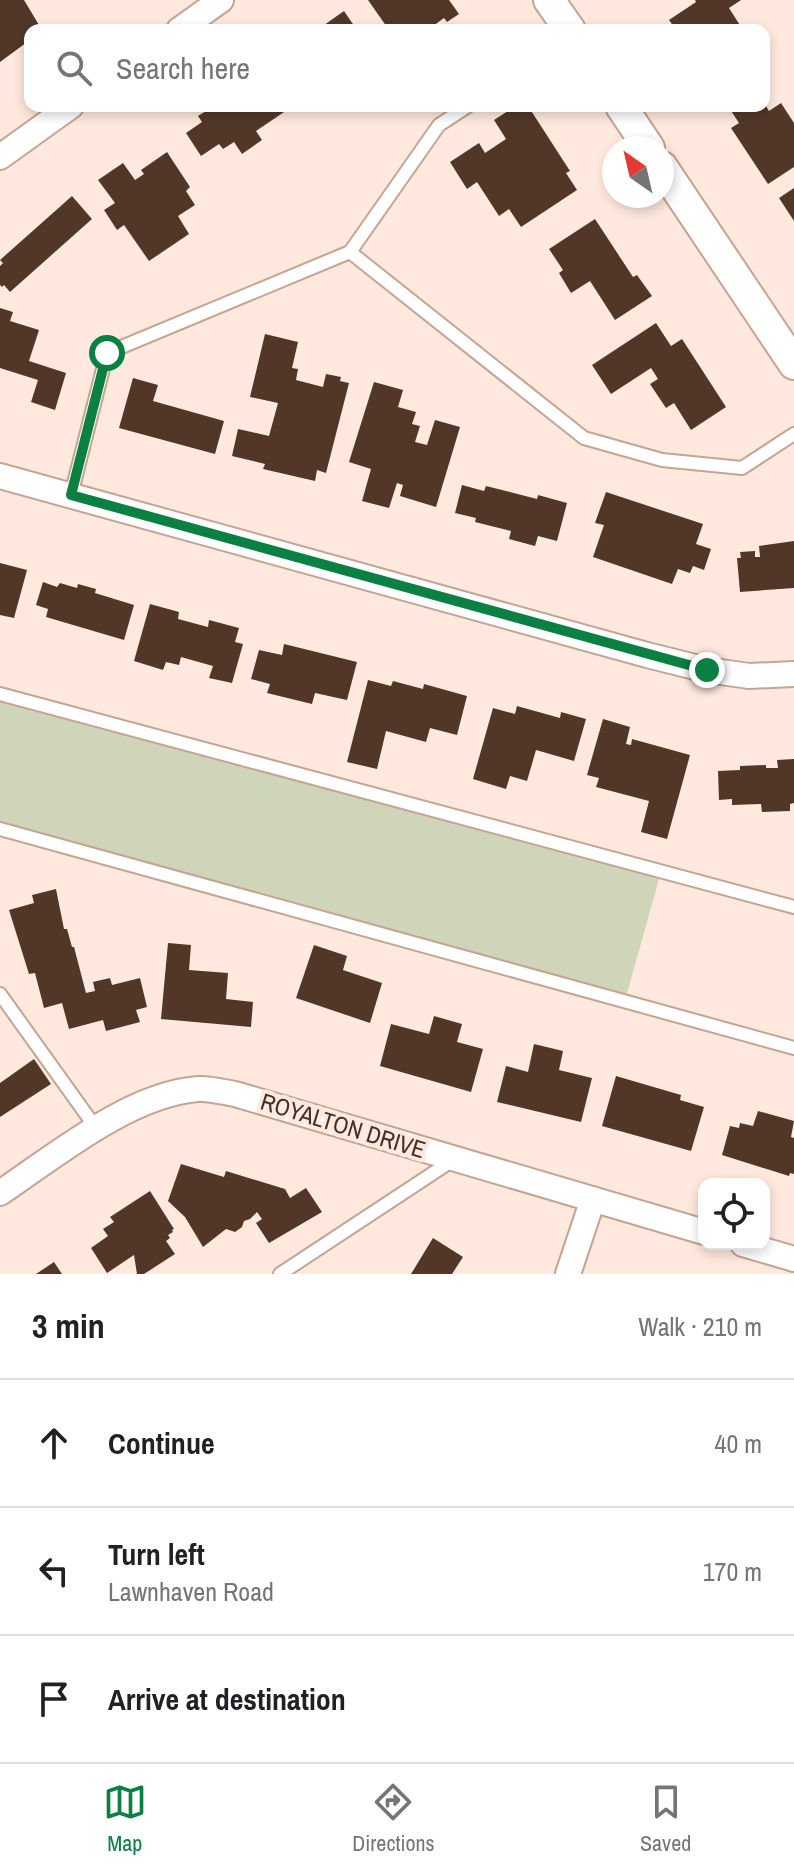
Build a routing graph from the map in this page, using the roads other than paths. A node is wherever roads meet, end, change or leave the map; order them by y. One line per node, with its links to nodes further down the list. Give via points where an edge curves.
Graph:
1 (221, 0): 3 (street)
2 (549, 0): 4 (street)
3 (187, 24)
4 (566, 24)
5 (63, 112): 9 (street)
6 (459, 112): 11 (lane, via 439,125)
7 (625, 112): 8 (street)
8 (641, 136)
9 (0, 157)
10 (674, 185): 12 (street)
11 (350, 252): 13 (lane, via 584,438 662,460 742,468); 15 (lane, via 107,353)
12 (794, 364)
13 (794, 434)
14 (0, 476): 15 (street)
15 (71, 495): 16 (street, via 707,670 749,676)
16 (794, 674)
17 (0, 694): 19 (lane)
18 (0, 829): 21 (lane)
19 (794, 907)
20 (0, 994): 22 (lane)
21 (794, 1048)
22 (96, 1128): 23 (street, ROYALTON DRIVE, via 135,1107 200,1089 235,1094); 24 (street, ROYALTON DRIVE)
23 (453, 1160): 25 (street, ROYALTON DRIVE); 29 (lane)
24 (0, 1193)
25 (593, 1199): 26 (street, ROYALTON DRIVE); 30 (street)
26 (698, 1230)
27 (763, 1250): 28 (street)
28 (794, 1259)
29 (280, 1274)
30 (568, 1274)

